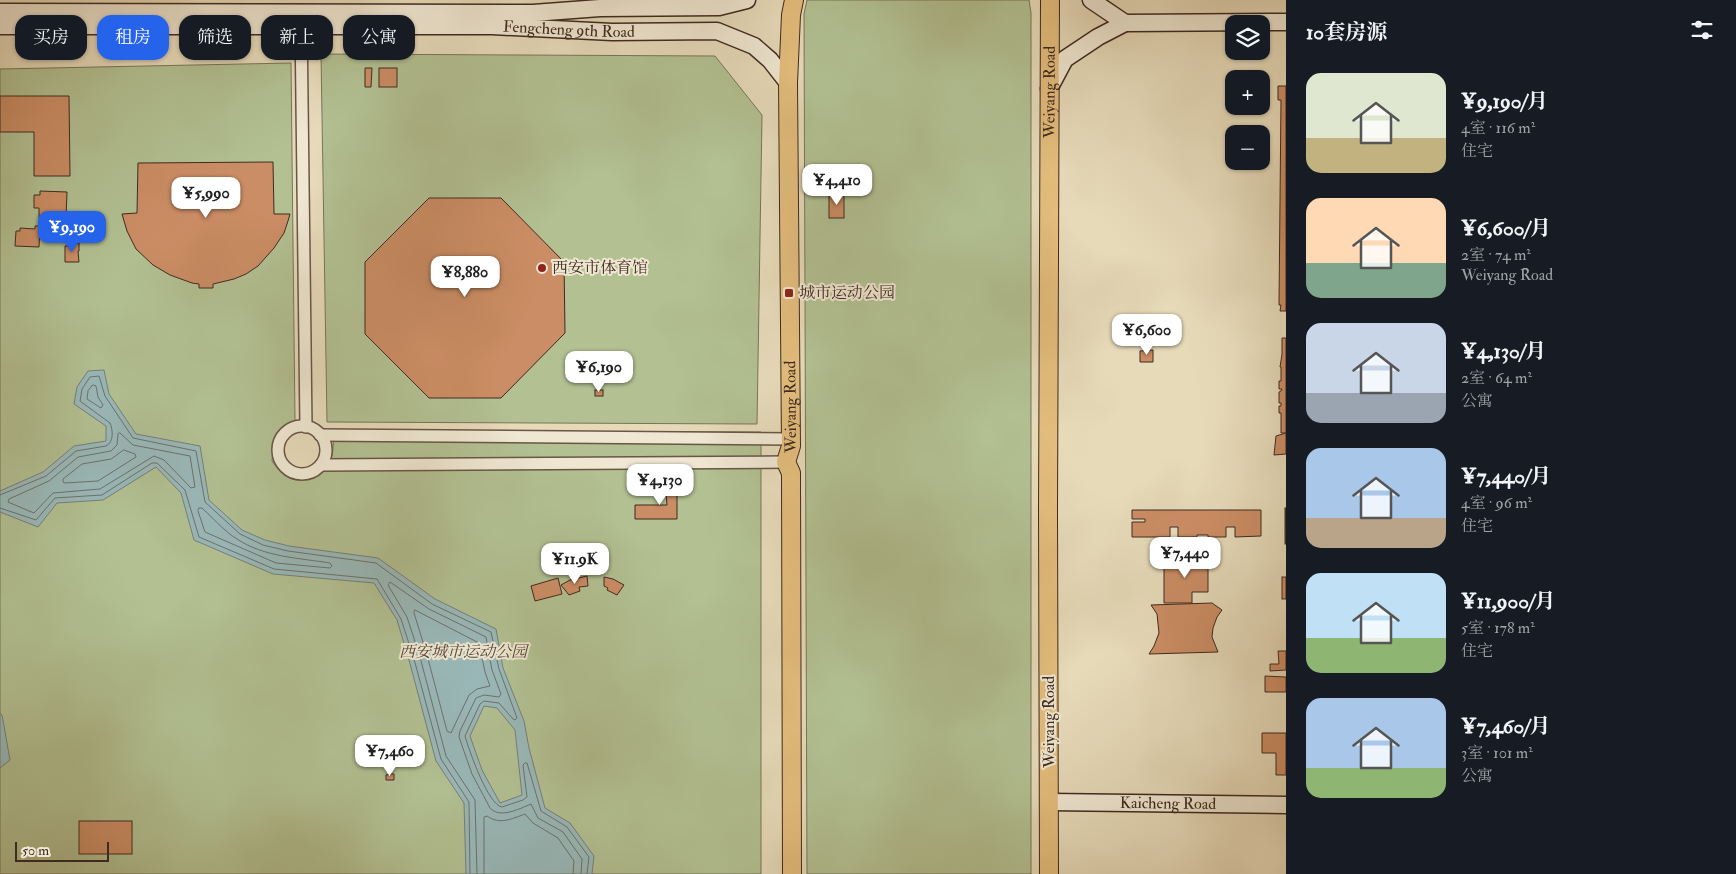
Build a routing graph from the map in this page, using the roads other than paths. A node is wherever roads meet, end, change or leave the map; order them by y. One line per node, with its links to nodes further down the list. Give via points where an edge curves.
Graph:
1 (747, 0): 7 (street, Fengcheng 9th Road, via 719,7)
2 (794, 0): 14 (main road, Weiyang Road)
3 (1050, 0): 15 (main road, Weiyang Road)
4 (1091, 0): 11 (street)
5 (0, 12): 6 (street, Fengcheng 9th Road)
6 (261, 18)
7 (333, 18)
8 (261, 20): 12 (street, Fengcheng 9th Road)
9 (333, 20): 14 (street, Fengcheng 9th Road, via 612,32 717,31 754,46)
10 (1286, 22): 11 (street)
11 (1125, 23): 15 (street, via 1064,59)
12 (0, 26)
13 (302, 60): 16 (street)
14 (788, 83): 18 (main road, Weiyang Road)
15 (1049, 89): 21 (main road, Weiyang Road)
16 (306, 427): 17 (street); 20 (street, via 290,429 279,441 277,449 281,464 286,470 301,475 309,474)
17 (320, 435): 18 (street); 20 (street, via 326,450)
18 (791, 439): 19 (main road, Weiyang Road)
19 (786, 462): 20 (street); 23 (main road, Weiyang Road, via 791,473)
20 (321, 465)
21 (1050, 802): 22 (street, Kaicheng Road); 24 (main road, Weiyang Road)
22 (1286, 805)
23 (792, 874)
24 (1049, 874)

